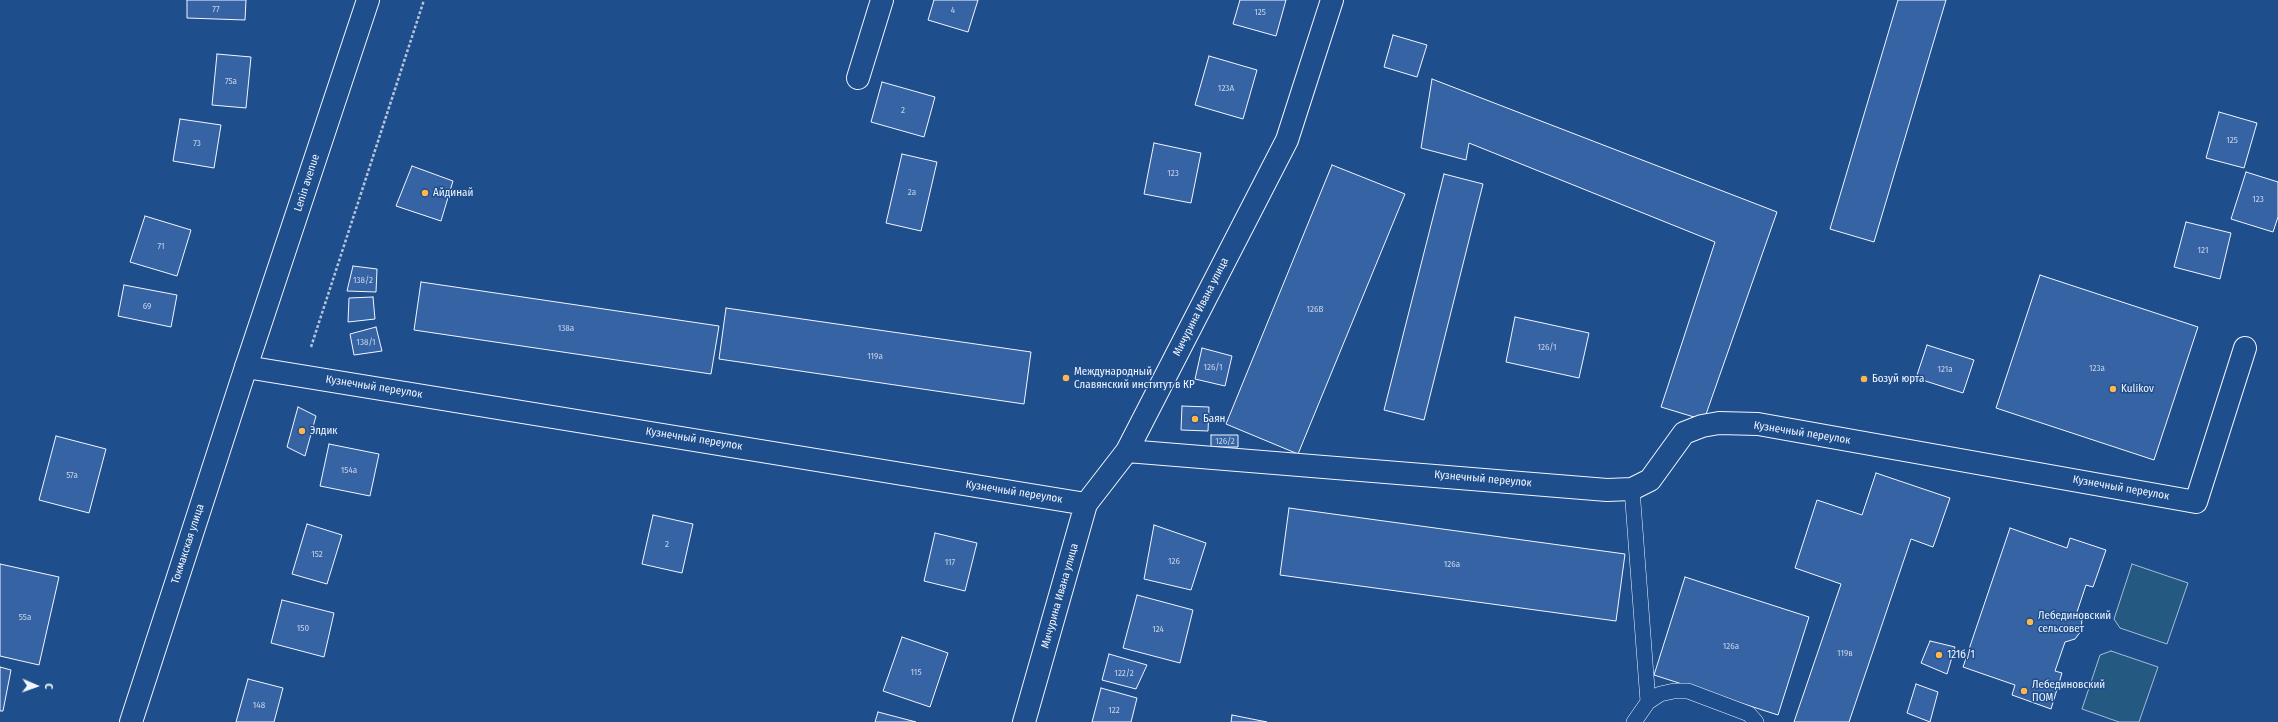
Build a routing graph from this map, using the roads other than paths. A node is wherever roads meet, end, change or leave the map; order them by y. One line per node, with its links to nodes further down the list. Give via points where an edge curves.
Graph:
1 (368, 0): 6 (street, Lenin avenue)
2 (882, 0): 4 (street)
3 (1332, 0): 7 (street, Мичурина Ивана улица, via 1287,140)
4 (858, 78)
5 (2245, 348): 8 (street, Кузнечный переулок, via 2196,502 1758,424 1702,426 1684,433 1650,480)
6 (246, 367): 9 (street, Кузнечный переулок); 11 (street, Токмакская улица)
7 (1127, 451): 8 (street, Кузнечный переулок, via 1607,490); 9 (street, Мичурина Ивана улица)
8 (1632, 488): 10 (lane)
9 (1086, 504): 12 (street, Мичурина Ивана улица)
10 (1648, 702): 13 (lane); 14 (lane, via 1660,694 1688,691 1748,714)
11 (132, 722)
12 (1024, 722)
13 (1634, 722)
14 (1756, 722)

